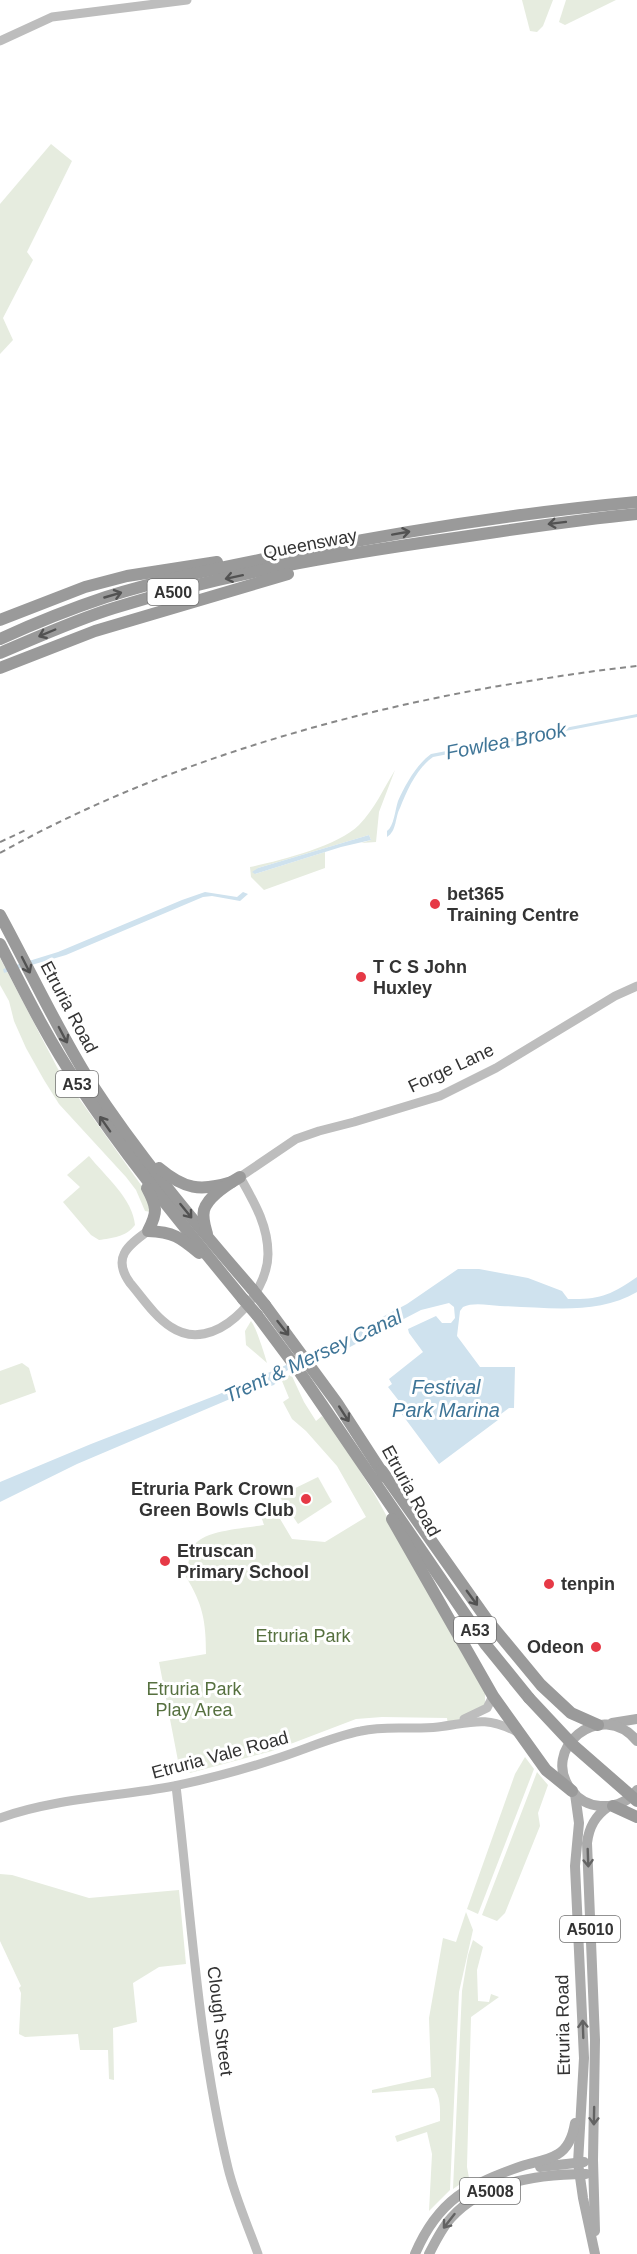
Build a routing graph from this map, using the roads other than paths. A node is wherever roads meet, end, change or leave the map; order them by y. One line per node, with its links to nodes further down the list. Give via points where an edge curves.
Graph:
1 (187, 0): 2 (street, via 52,17)
2 (0, 41)
3 (637, 502): 5 (highway, Queensway / A500, one-way to 3)
4 (637, 514): 6 (highway, Queensway / A500, one-way to 6)
5 (343, 543): 7 (highway, via 128,576 66,594); 8 (highway, Queensway / A500, one-way to 5, via 105,597)
6 (353, 554): 9 (highway, Queensway / A500, one-way to 9, via 152,597 57,628); 10 (highway, via 95,632)
7 (0, 620)
8 (0, 639)
9 (0, 652)
10 (2, 668)
11 (0, 915): 13 (highway, Etruria Road / A53, one-way to 13)
12 (2, 948): 13 (highway, Etruria Road / A53)
13 (30, 986): 15 (highway, Etruria Road / A53, one-way to 15); 16 (highway, Etruria Road / A53, one-way to 13, via 52,1043)
14 (637, 986): 17 (street, Forge Lane, via 440,1096 296,1139)
15 (136, 1149): 17 (highway, via 186,1186 200,1189); 19 (highway, Etruria Road / A53, one-way to 19)
16 (140, 1172): 18 (highway, via 155,1204); 20 (highway, Etruria Road / A53)
17 (236, 1180): 18 (street, via 255,1203 263,1223 268,1256 260,1290 227,1324 206,1332 187,1333 172,1328 139,1294 125,1276 122,1258 129,1245); 19 (highway, via 210,1200 204,1210)
18 (148, 1231): 20 (highway, via 181,1238)
19 (208, 1237): 21 (highway, Etruria Road / A53, one-way to 21, bridge, via 301,1352)
20 (221, 1272): 22 (highway, Etruria Road / A53, bridge, via 301,1374)
21 (382, 1471): 23 (highway, Etruria Road / A53); 26 (highway, one-way to 26, via 488,1621 541,1685 574,1715)
22 (369, 1476): 23 (highway, Etruria Road / A53); 24 (highway)
23 (427, 1558): 33 (highway, A53, bridge, via 486,1645 530,1698 574,1746)
24 (492, 1696): 27 (street, via 484,1711); 28 (highway)
25 (637, 1719): 26 (main road)
26 (601, 1724): 29 (main road, via 623,1729); 32 (main road, Etruria Road, via 578,1733 565,1751 564,1776)
27 (448, 1726): 28 (street, via 482,1720 500,1723); 30 (street, Etruria Vale Road, via 364,1730 274,1760)
28 (518, 1733): 32 (highway, via 546,1770)
29 (637, 1741)
30 (176, 1786): 36 (street, Etruria Vale Road, via 54,1805); 42 (street, Clough Street, via 205,2050 228,2171)
31 (637, 1790): 34 (main road, Etruria Road, via 626,1801)
32 (574, 1793): 34 (main road, via 590,1804); 37 (main road, Etruria Road / A5010, one-way to 32, via 575,1866 579,1823)
33 (637, 1801)
34 (610, 1806): 35 (highway); 38 (main road, Etruria Road / A5010, one-way to 38, via 594,1819 587,1843 595,2040)
35 (637, 1817)
36 (0, 1818)
37 (582, 2088): 39 (main road, Etruria Road / A5010); 40 (main road, A5008, via 573,2134 564,2151)
38 (593, 2160): 39 (main road); 41 (main road, Etruria Road / A5010)
39 (579, 2168): 40 (main road); 41 (main road); 44 (main road, A5008, one-way to 44, via 479,2195 449,2220); 45 (main road, Etruria Road / A5010)
40 (504, 2172): 43 (main road, A5008, via 470,2187 447,2203)
41 (593, 2174): 45 (main road, Etruria Road / A5010)
42 (258, 2254)
43 (414, 2254)
44 (429, 2254)
45 (595, 2254)

